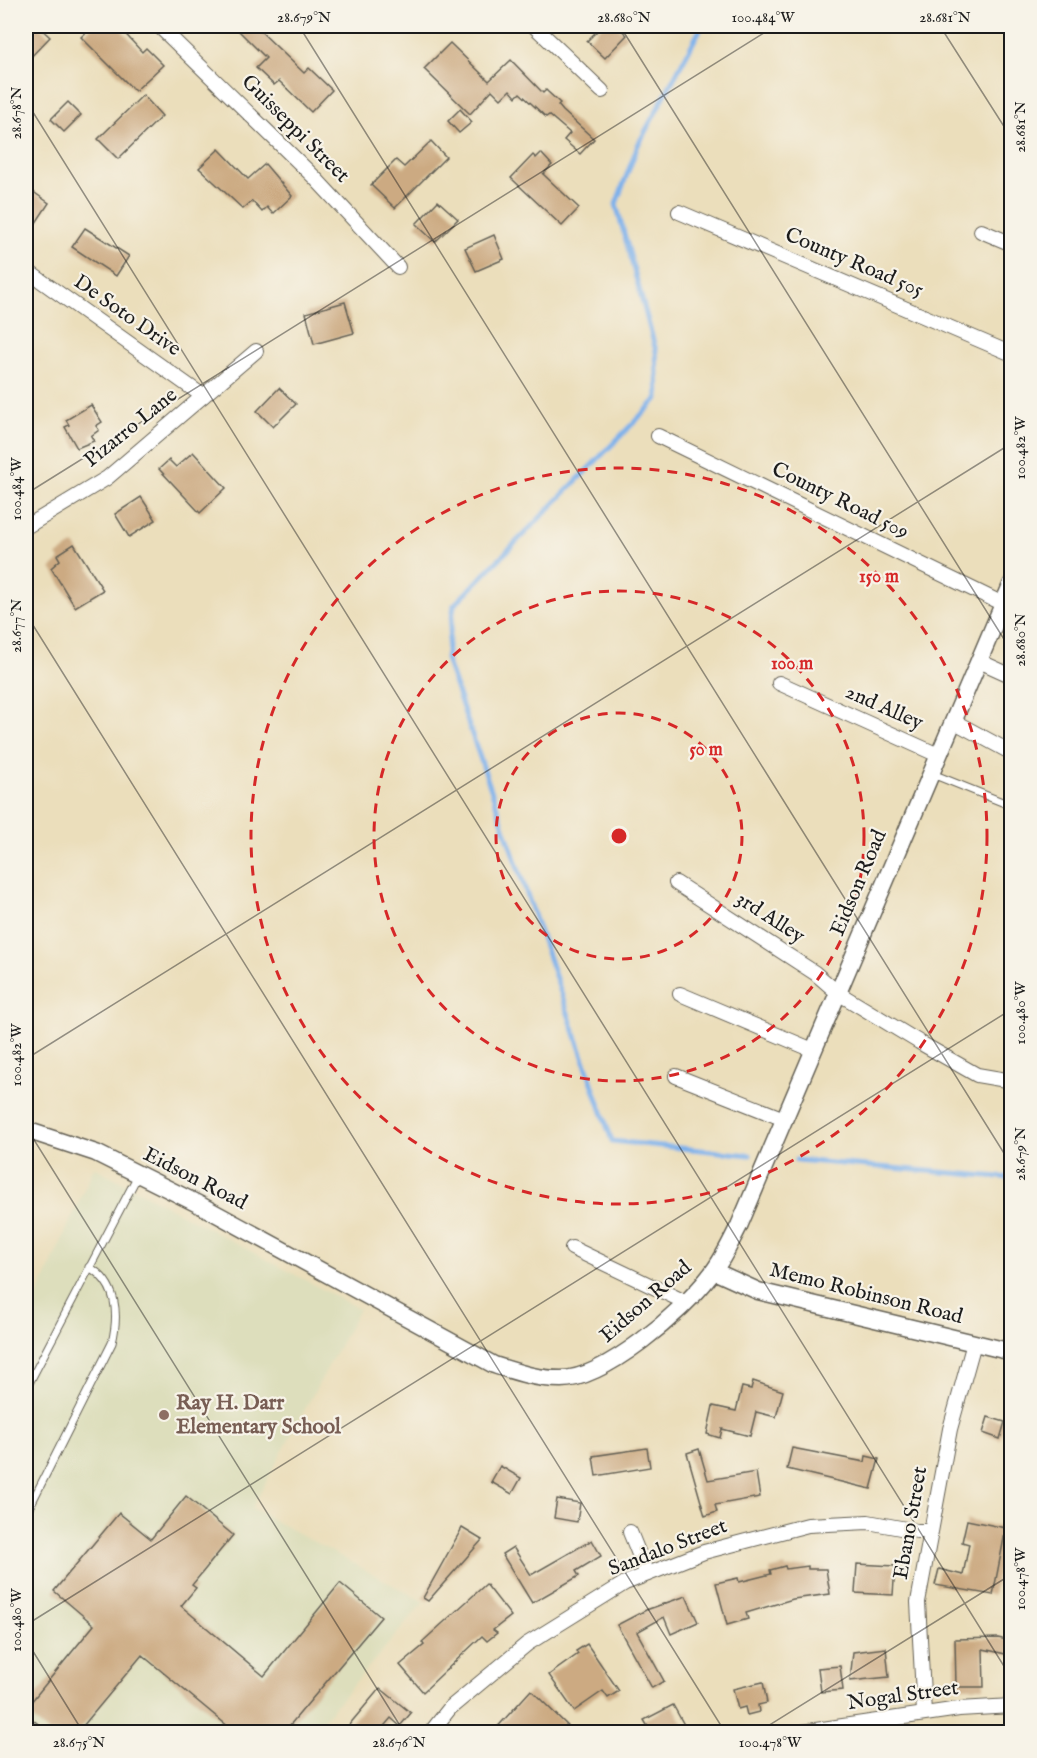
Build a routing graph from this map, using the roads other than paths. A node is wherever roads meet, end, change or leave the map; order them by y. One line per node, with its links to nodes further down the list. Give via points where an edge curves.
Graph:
1 (159, 26): 7 (street, Guisseppi Street, via 307,169)
2 (534, 26): 3 (street)
3 (602, 91)
4 (680, 212): 10 (street, County Road 505)
5 (981, 231): 6 (street)
6 (1011, 244)
7 (398, 267)
8 (26, 270): 11 (street, De Soto Drive)
9 (256, 351): 11 (street, Pizarro Lane)
10 (1011, 354)
11 (203, 396): 13 (street, Pizarro Lane, via 107,478)
12 (658, 435): 15 (street, County Road 509)
13 (26, 527)
14 (1011, 583): 15 (street, Eidson Road)
15 (1007, 606): 16 (street, Eidson Road)
16 (978, 661): 17 (street); 19 (street, Eidson Road)
17 (1011, 676)
18 (779, 683): 21 (street, 2nd Alley)
19 (953, 721): 20 (street); 21 (street, Eidson Road)
20 (1011, 753)
21 (938, 755): 22 (street, Eidson Road)
22 (930, 773): 23 (lane); 25 (street, Eidson Road)
23 (1011, 806)
24 (676, 883): 25 (street, 3rd Alley, via 815,973)
25 (838, 993): 27 (street, Eidson Road); 29 (street, 3rd Alley, via 977,1075)
26 (680, 994): 27 (street)
27 (813, 1050): 30 (street, Eidson Road)
28 (676, 1076): 30 (street)
29 (1011, 1081)
30 (784, 1119): 35 (street, Eidson Road, via 739,1226)
31 (26, 1130): 32 (street, Eidson Road, via 96,1153)
32 (138, 1175): 34 (lane); 36 (street, Eidson Road, via 477,1357 529,1376 563,1379 595,1371 621,1356)
33 (572, 1248): 36 (street)
34 (89, 1267): 39 (lane); 40 (lane, via 106,1280 112,1292 116,1327 112,1343)
35 (714, 1271): 36 (street, Eidson Road); 37 (street, Memo Robinson Road, via 758,1291)
36 (685, 1302)
37 (974, 1343): 38 (street, Memo Robinson Road); 41 (street, Ebano Street, via 950,1429)
38 (1011, 1352)
39 (26, 1389)
40 (26, 1514)
41 (930, 1531): 43 (street, Sandalo Street, via 868,1522 808,1525 704,1552); 45 (street, Ebano Street, via 918,1602)
42 (630, 1532): 43 (street)
43 (647, 1574): 46 (street, Sandalo Street, via 625,1583 527,1644 450,1708)
44 (1011, 1706): 45 (street, Nogal Street)
45 (924, 1713): 47 (street, Nogal Street)
46 (431, 1732)
47 (802, 1732)

